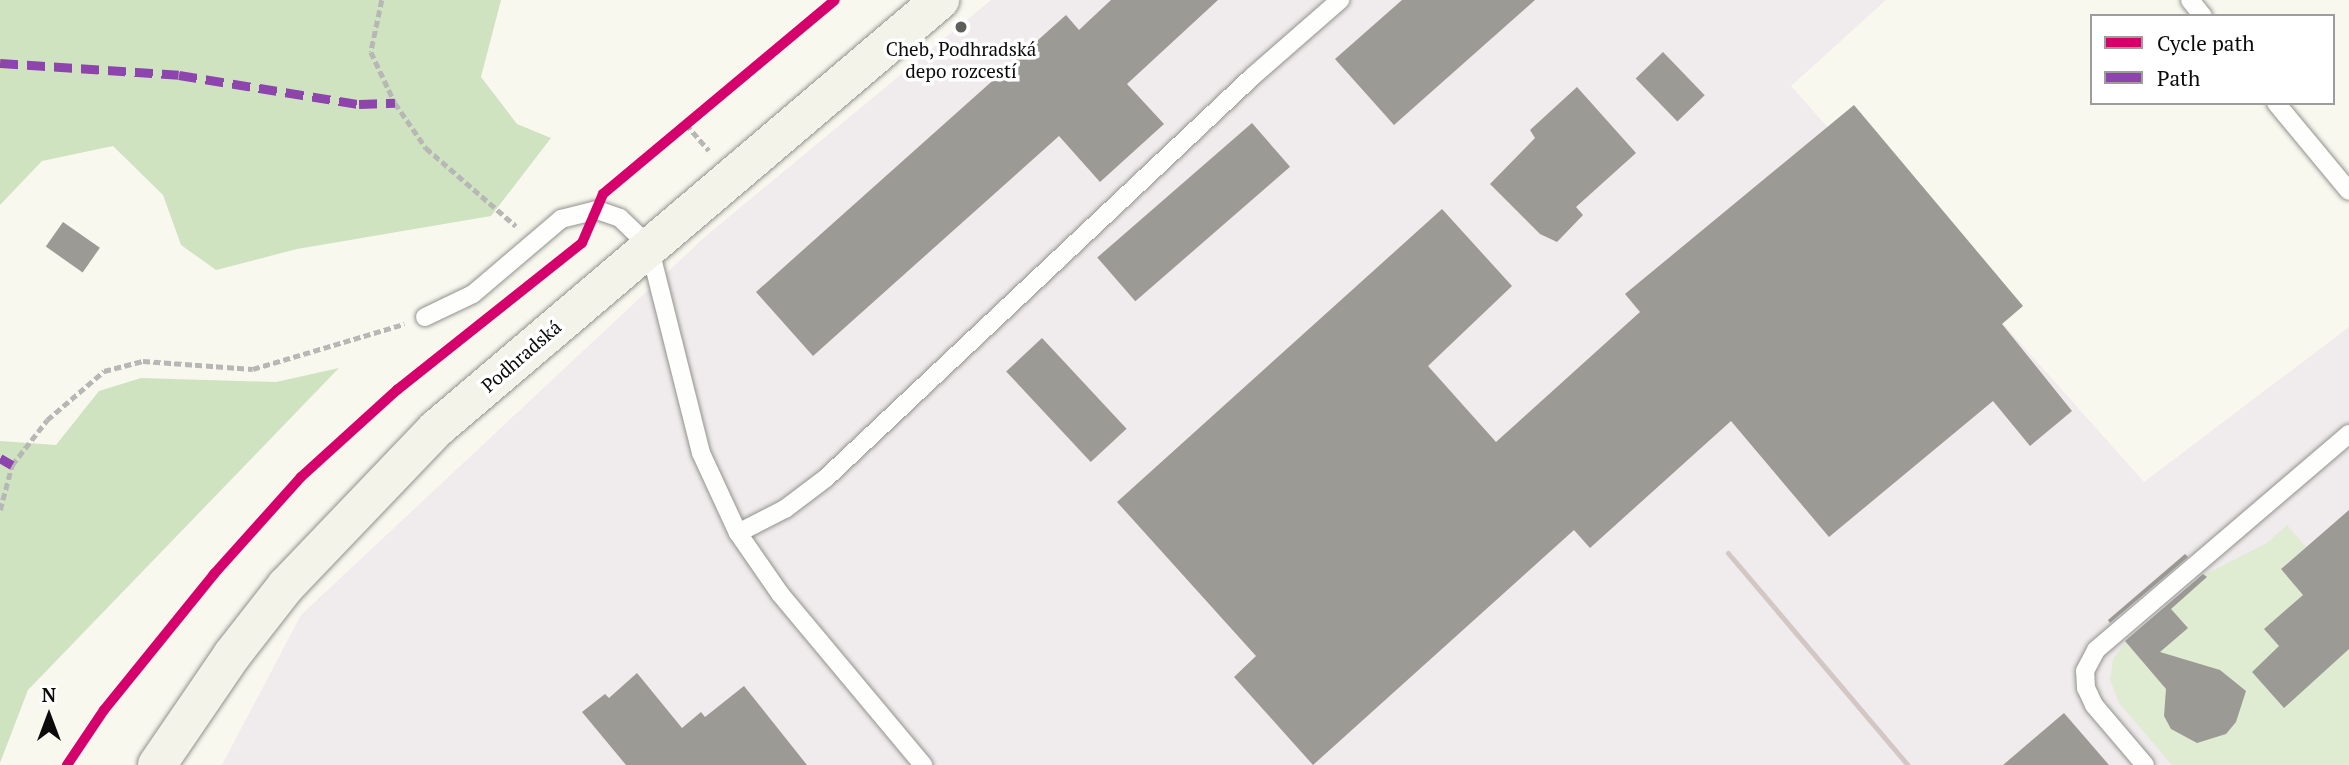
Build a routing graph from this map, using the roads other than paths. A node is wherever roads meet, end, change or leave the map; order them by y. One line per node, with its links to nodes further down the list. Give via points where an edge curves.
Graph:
1 (940, 0): 7 (main road, Podhradská)
2 (1340, 0): 10 (lane, via 1253,76 827,478 785,509)
3 (2190, 0): 4 (lane)
4 (2201, 14)
5 (2278, 105): 6 (lane)
6 (2349, 191)
7 (649, 246): 8 (lane, via 620,218 597,210 561,219 474,294); 10 (lane, via 701,453); 11 (main road, Podhradská, via 436,429 359,505 232,655)
8 (425, 317)
9 (2349, 434): 13 (lane, via 2096,650 2085,671 2086,688 2094,705)
10 (738, 533): 12 (lane, via 781,595)
11 (157, 765)
12 (923, 765)
13 (2145, 765)

